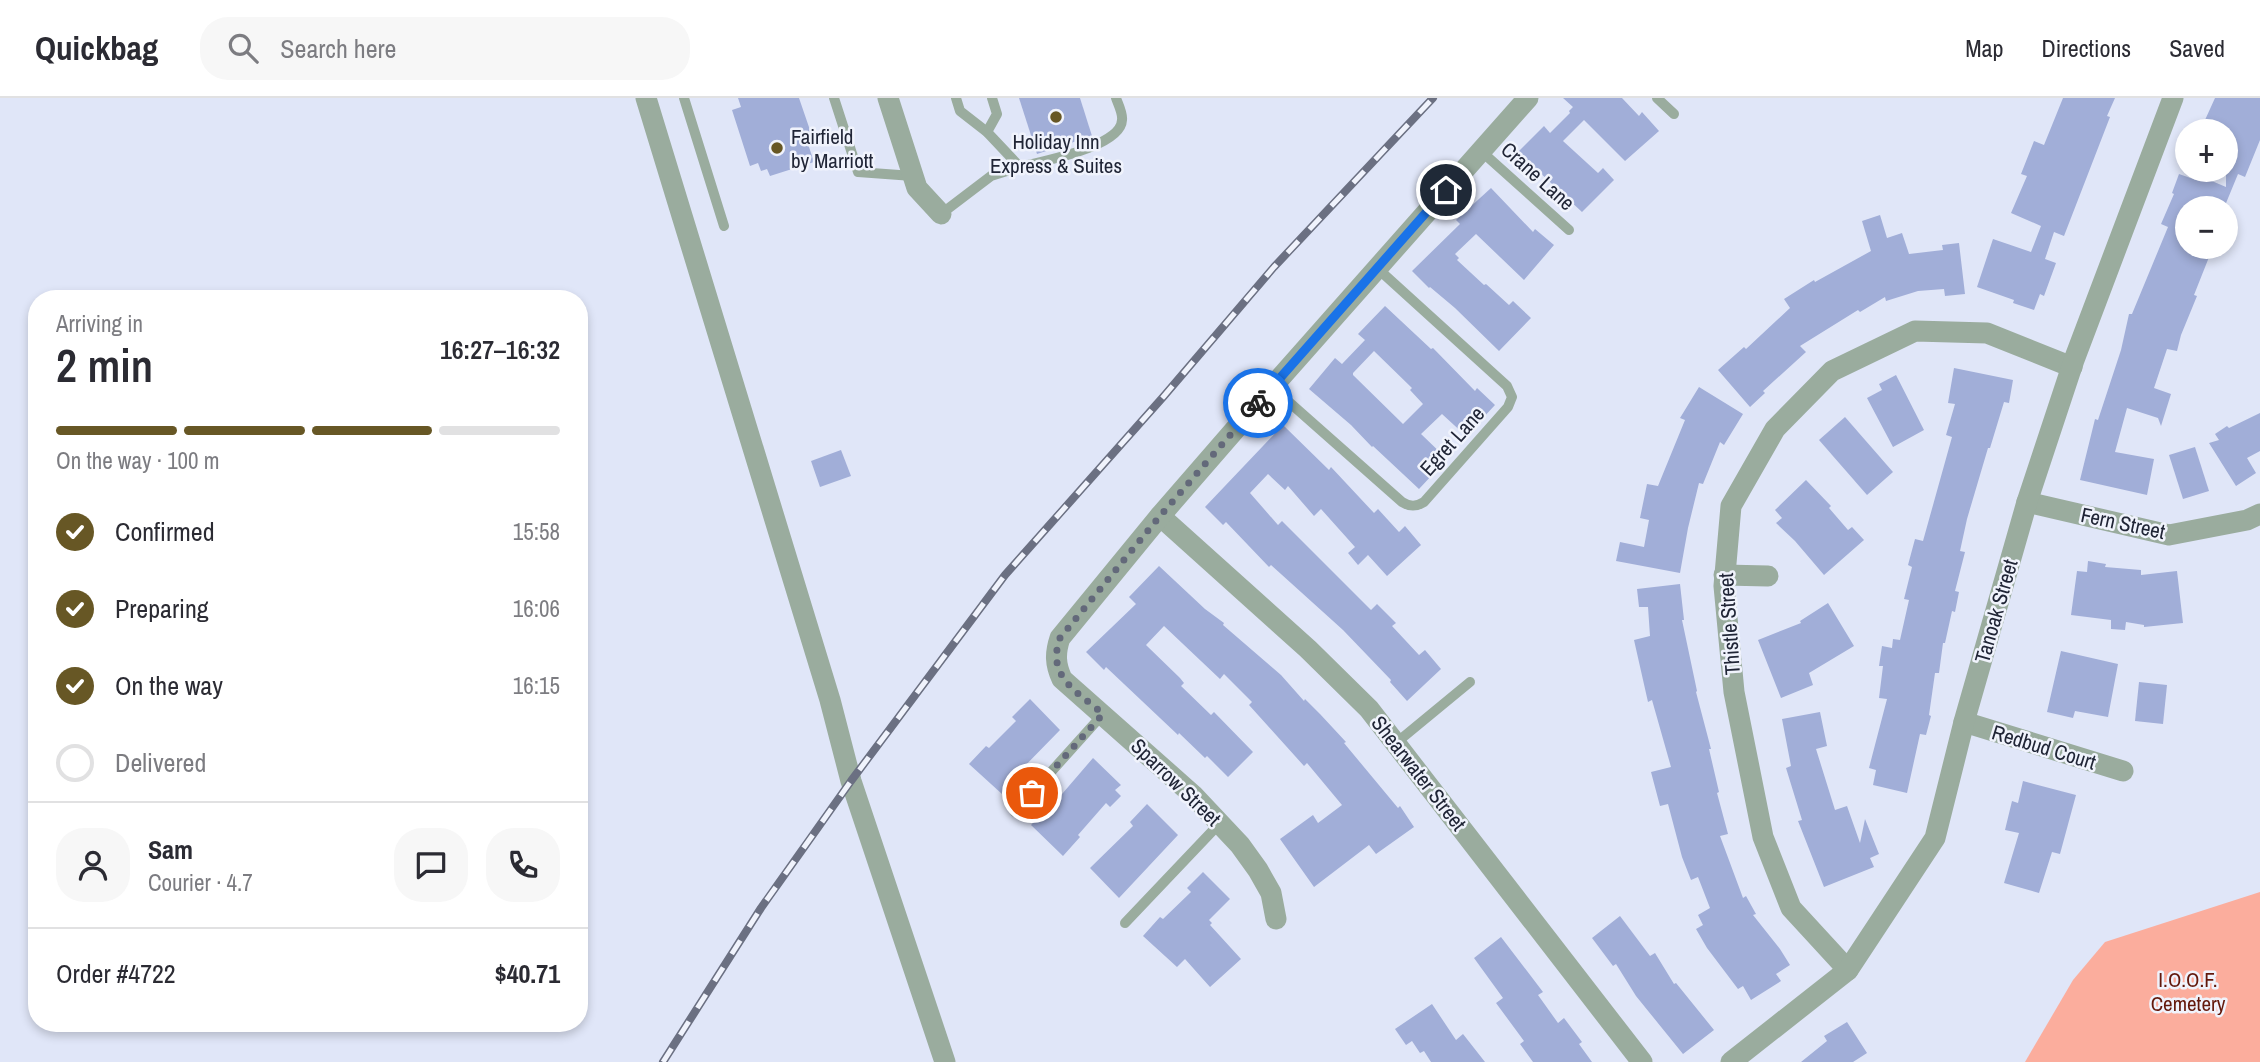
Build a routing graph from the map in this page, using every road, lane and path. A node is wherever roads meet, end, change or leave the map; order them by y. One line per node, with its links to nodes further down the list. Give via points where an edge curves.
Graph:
1 (646, 98): 37 (street, via 851,781)
2 (684, 98): 17 (lane)
3 (834, 98): 15 (lane, via 858,172)
4 (888, 98): 15 (street)
5 (956, 98): 12 (lane, via 960,111)
6 (992, 98): 12 (lane, via 997,114)
7 (1116, 98): 14 (lane, via 1122,120 1112,136)
8 (1528, 98): 13 (street)
9 (1657, 98): 11 (lane)
10 (2173, 98): 20 (street, Tanoak Street)
11 (1674, 114)
12 (987, 132): 14 (lane)
13 (1481, 151): 18 (lane, Crane Lane); 19 (street)
14 (1020, 167): 16 (lane, via 991,176)
15 (913, 176): 16 (street, via 917,188)
16 (941, 215)
17 (724, 226)
18 (1569, 230)
19 (1377, 268): 21 (street); 21 (lane, Egret Lane, via 1511,390 1508,407 1424,502 1408,506)
20 (2072, 367): 22 (street, Tanoak Street); 25 (street, Thistle Street, via 1987,333 1915,331 1832,371 1775,429 1731,506)
21 (1272, 387): 24 (street)
22 (2027, 502): 23 (street, Fern Street, via 2169,535); 29 (street, Tanoak Street)
23 (2260, 514)
24 (1160, 516): 28 (street, Sparrow Street, via 1060,638 1056,649 1062,678); 30 (street, Shearwater Street, via 1308,649 1369,709)
25 (1724, 575): 26 (street); 36 (street, Thistle Street, via 1734,692 1763,837 1791,908)
26 (1768, 576)
27 (1470, 682): 30 (lane)
28 (1103, 714): 32 (lane); 33 (street, Sparrow Street)
29 (1964, 722): 31 (street, Redbud Court); 36 (street, Tanoak Street, via 1935,838)
30 (1396, 744): 38 (street, Shearwater Street)
31 (2123, 771)
32 (1015, 812)
33 (1220, 823): 34 (street, Sparrow Street, via 1258,870 1271,893); 35 (lane)
34 (1276, 919)
35 (1125, 923)
36 (1848, 970): 39 (street, Tanoak Street)
37 (945, 1062)
38 (1642, 1062)
39 (1731, 1062)

